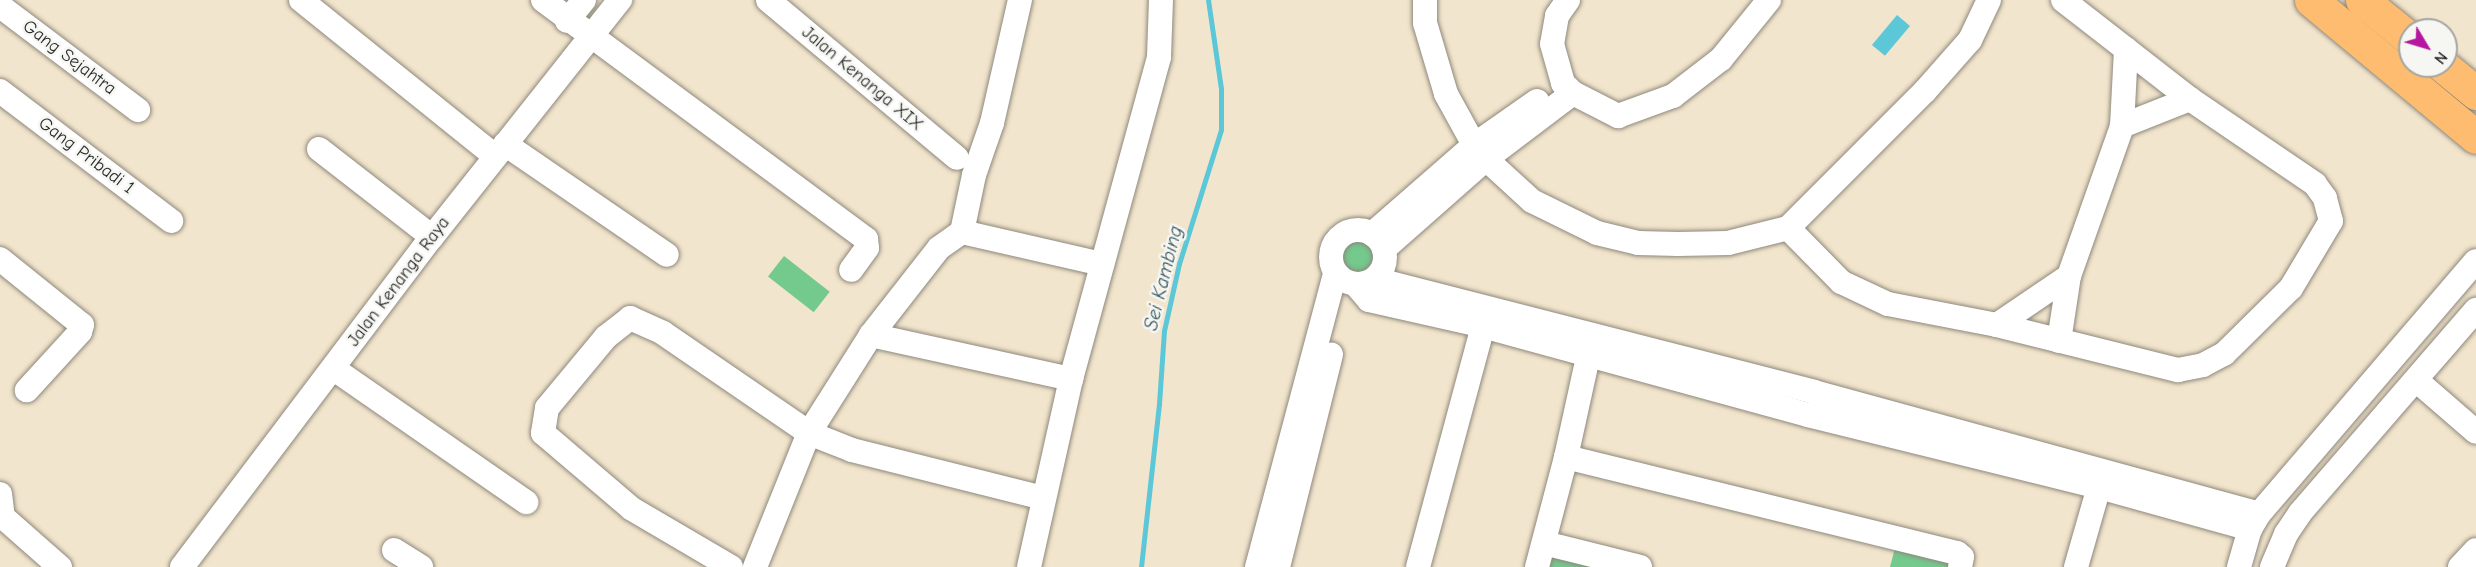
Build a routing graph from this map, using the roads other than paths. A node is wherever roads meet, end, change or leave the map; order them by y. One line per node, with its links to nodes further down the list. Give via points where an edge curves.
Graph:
1 (301, 0): 29 (street)
2 (543, 0): 16 (street)
3 (584, 0): 16 (street)
4 (620, 0): 18 (street, Jalan Kenanga Raya)
5 (768, 0): 31 (street, Jalan Kenanga XIX)
6 (1161, 0): 40 (street, via 1159,57)
7 (1425, 0): 30 (street, via 1425,23 1446,94)
8 (1568, 0): 21 (street, via 1557,15 1552,44)
9 (1768, 0): 21 (street, via 1721,59 1673,96 1618,116)
10 (1989, 0): 33 (street, via 1970,40 1925,92)
11 (2063, 0): 19 (street)
12 (2311, 0): 27 (highway)
13 (2362, 0): 17 (highway)
14 (1013, 5): 34 (street, via 992,123 974,175)
15 (0, 6): 25 (street, Gang Sejahtra)
16 (567, 21): 18 (street)
17 (2398, 29)
18 (590, 38): 29 (street, Jalan Kenanga Raya); 41 (street, via 866,239 867,248)
19 (2126, 49): 24 (street); 26 (street)
20 (2458, 78): 23 (highway)
21 (1568, 88): 30 (street)
22 (0, 91): 32 (street, Gang Pribadi 1)
23 (2476, 93)
24 (2190, 99): 26 (street); 48 (street, via 2315,184 2325,198 2331,221 2291,288 2224,354 2202,365 2178,370)
25 (138, 110)
26 (2122, 126): 42 (street)
27 (2476, 136)
28 (319, 149): 35 (street)
29 (500, 150): 35 (street, Jalan Kenanga Raya); 37 (street)
30 (1480, 152): 33 (street, via 1532,201 1597,233 1638,243 1728,243); 36 (street)
31 (957, 158)
32 (171, 221)
33 (1788, 228): 45 (street, via 1841,282 1888,304)
34 (962, 232): 40 (street); 47 (street, via 939,248)
35 (432, 237): 50 (street, Jalan Kenanga Raya)
36 (1378, 241): 43 (street, via 1384,265); 43 (street, via 1358,230 1343,234 1331,250 1331,264)
37 (667, 255)
38 (0, 259): 53 (street, via 82,325)
39 (2476, 261): 63 (street)
40 (1102, 264): 52 (street)
41 (851, 270)
42 (2069, 276): 45 (street); 48 (street)
43 (1353, 279): 46 (street, via 1369,300); 49 (street); 59 (street)
44 (2476, 310): 51 (street)
45 (1997, 325): 48 (street)
46 (1483, 326): 49 (street); 75 (street)
47 (871, 335): 52 (street); 56 (street)
48 (2059, 341)
49 (1591, 345): 57 (street); 58 (street)
50 (334, 369): 62 (street); 68 (street, Jalan Kenanga Raya)
51 (2421, 374): 54 (street); 55 (street); 81 (street, via 2300,513)
52 (1071, 379): 61 (street)
53 (27, 390)
54 (2476, 412)
55 (2476, 432)
56 (809, 433): 61 (street, via 852,450); 70 (street, via 663,333 630,318 606,337 547,408 543,433 593,478 632,509); 71 (street)
57 (1566, 457): 64 (street); 78 (street, via 1957,553 1962,556)
58 (2101, 479): 63 (street); 79 (street)
59 (1289, 488): 73 (street); 74 (street)
60 (0, 494): 67 (street, via 3,517)
61 (1043, 498): 72 (street)
62 (526, 502)
63 (2254, 522): 80 (street)
64 (1544, 543): 76 (street); 77 (street)
65 (394, 550): 69 (street)
66 (2476, 550): 82 (street)
67 (60, 567)
68 (182, 567)
69 (421, 567)
70 (731, 567)
71 (755, 567)
72 (1029, 567)
73 (1257, 567)
74 (1278, 567)
75 (1418, 567)
76 (1537, 567)
77 (1640, 567)
78 (1960, 567)
79 (2076, 567)
80 (2239, 567)
81 (2272, 567)
82 (2460, 567)

